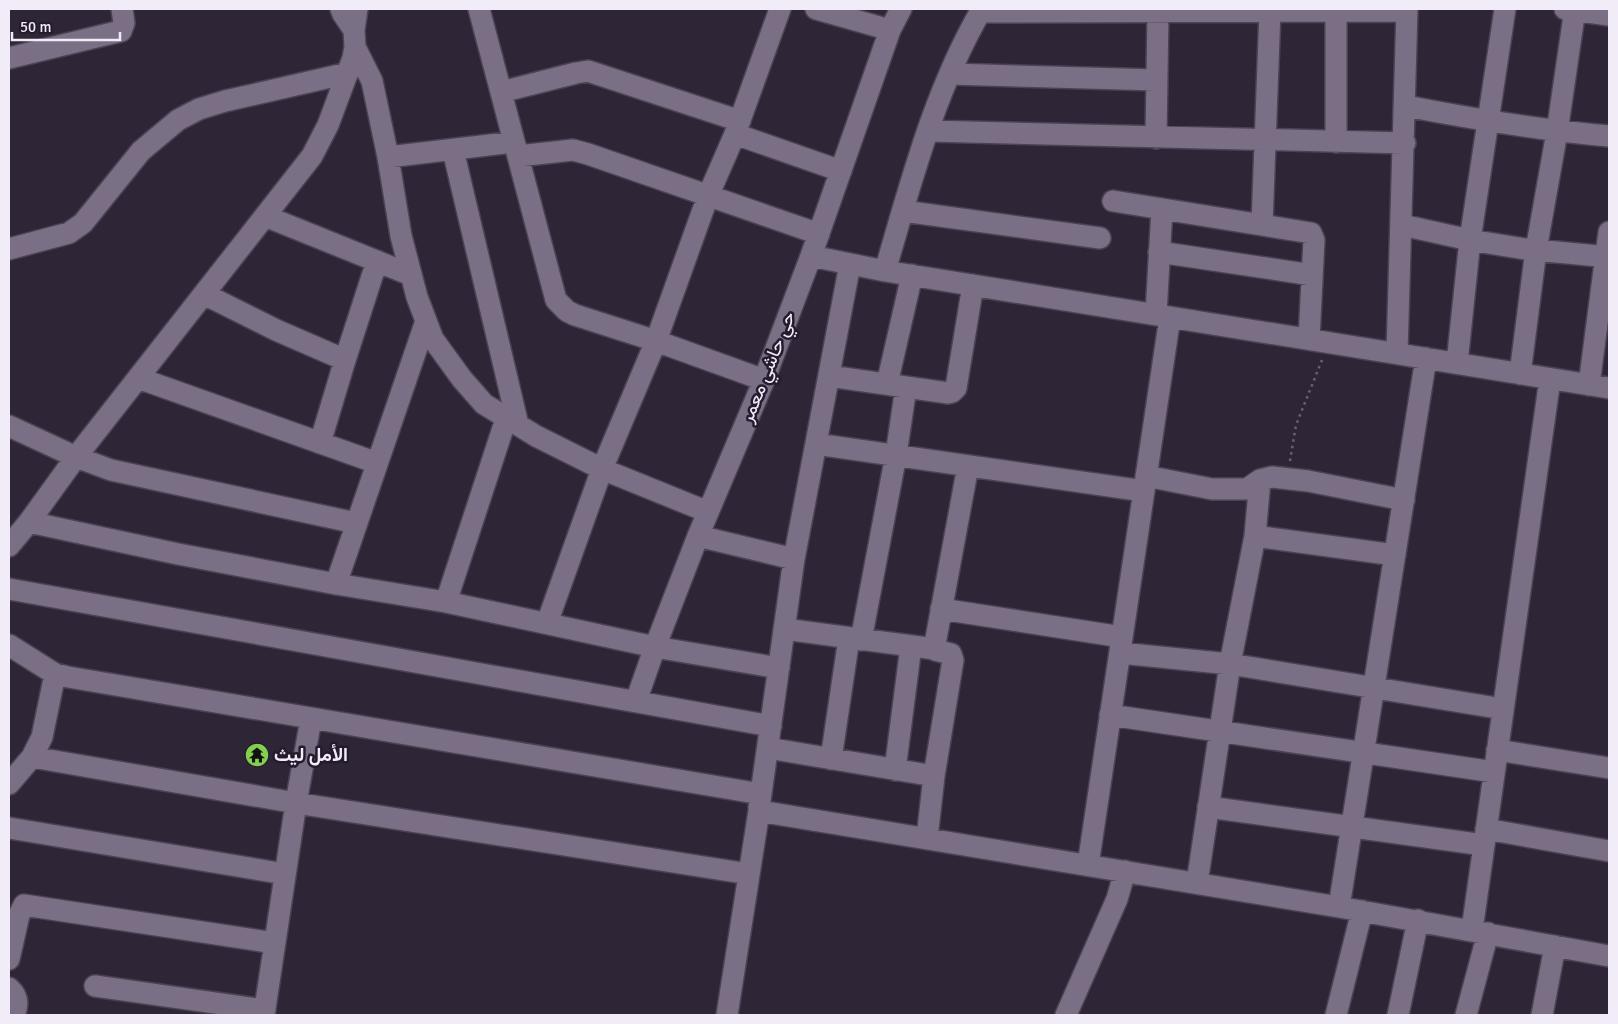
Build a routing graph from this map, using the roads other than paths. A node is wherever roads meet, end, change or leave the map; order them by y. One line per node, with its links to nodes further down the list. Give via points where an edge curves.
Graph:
1 (122, 9): 17 (street, via 124,23 120,32)
2 (479, 9): 21 (street)
3 (780, 9): 24 (street)
4 (816, 9): 16 (street)
5 (901, 9): 16 (street, حي حاشي معمر)
6 (1505, 9): 23 (street)
7 (1571, 9): 14 (street); 26 (street)
8 (981, 10): 9 (street); 19 (street)
9 (1114, 10): 13 (street)
10 (1407, 10): 12 (street); 22 (street)
11 (1270, 11): 12 (street); 13 (street); 29 (street)
12 (1336, 11): 30 (street)
13 (1158, 12): 20 (street)
14 (1609, 15)
15 (353, 18): 18 (street); 34 (street, via 372,82)
16 (890, 30): 35 (street, حي حاشي معمر)
17 (9, 58)
18 (348, 72): 40 (street, via 312,156); 47 (street, via 225,100 192,112 140,151 83,224 69,233)
19 (950, 74): 20 (street); 25 (street)
20 (1157, 80): 28 (street)
21 (501, 92): 24 (street, via 588,71); 32 (street)
22 (1406, 106): 23 (street); 31 (street)
23 (1489, 122): 26 (street); 46 (street)
24 (737, 128): 35 (street); 36 (street)
25 (929, 131): 28 (street); 39 (street)
26 (1557, 132): 27 (street); 48 (street)
27 (1609, 136)
28 (1156, 138): 29 (street)
29 (1265, 140): 30 (street); 41 (street)
30 (1336, 142): 31 (street)
31 (1404, 143): 42 (street)
32 (516, 149): 33 (street); 36 (street, via 573,150); 62 (street, via 556,300 575,314)
33 (453, 150): 34 (street); 75 (street)
34 (388, 157): 55 (street)
35 (841, 171): 44 (street, حي حاشي معمر)
36 (708, 196): 44 (street); 62 (street)
37 (1113, 202): 38 (street)
38 (1162, 209): 41 (street); 49 (street)
39 (903, 211): 45 (street); 54 (street)
40 (265, 216): 52 (street); 59 (street)
41 (1262, 224): 57 (street, via 1311,233 1314,240)
42 (1402, 225): 46 (street); 64 (street)
43 (1609, 232): 51 (street)
44 (818, 234): 50 (street, حي حاشي معمر)
45 (1100, 238)
46 (1470, 240): 48 (street); 67 (street)
47 (9, 249)
48 (1536, 250): 51 (street); 68 (street)
49 (1159, 252): 57 (street); 60 (street)
50 (811, 256): 53 (street); 72 (street, حي حاشي معمر)
51 (1607, 257): 74 (street)
52 (377, 261): 55 (street); 66 (street)
53 (850, 264): 54 (street); 69 (street)
54 (885, 271): 56 (street)
55 (411, 275): 61 (street)
56 (912, 275): 58 (street); 73 (street)
57 (1312, 275): 63 (street)
58 (973, 285): 60 (street); 73 (street, via 956,388 948,393)
59 (204, 294): 66 (street); 70 (street)
60 (1163, 316): 63 (street); 85 (street)
61 (426, 321): 75 (street, via 433,339 462,379 484,404); 81 (street)
62 (656, 341): 72 (street); 83 (street)
63 (1319, 341): 64 (street)
64 (1397, 353): 65 (street)
65 (1426, 358): 67 (street); 86 (street)
66 (345, 360): 77 (street)
67 (1457, 363): 68 (street)
68 (1520, 374): 71 (street)
69 (829, 376): 73 (street); 78 (street)
70 (138, 378): 77 (street); 80 (street)
71 (1550, 379): 74 (street); 112 (street)
72 (764, 380): 87 (street, حي حاشي معمر)
73 (897, 386): 79 (street)
74 (1599, 386)
75 (512, 422): 83 (street); 97 (street)
76 (9, 426): 80 (street)
77 (320, 443): 81 (street)
78 (816, 444): 79 (street); 94 (street)
79 (896, 455): 82 (street); 101 (street)
80 (76, 457): 88 (street); 89 (street, via 111,470)
81 (377, 463): 89 (street)
82 (968, 466): 85 (street); 98 (street)
83 (602, 469): 87 (street); 99 (street)
84 (1260, 480): 85 (street, via 1247,489); 86 (street, via 1272,477 1308,481); 91 (street)
85 (1145, 484): 103 (street)
86 (1404, 500): 93 (street)
87 (708, 512): 90 (street, حي حاشي معمر)
88 (29, 522): 92 (street); 95 (street)
89 (356, 524): 95 (street)
90 (698, 536): 94 (street); 105 (street, حي حاشي معمر)
91 (1255, 536): 93 (street); 107 (street)
92 (9, 546)
93 (1395, 555): 110 (street)
94 (794, 559): 100 (street)
95 (336, 584): 97 (street)
96 (9, 589): 111 (street)
97 (446, 602): 99 (street)
98 (941, 608): 103 (street); 106 (street)
99 (547, 623): 105 (street)
100 (784, 629): 101 (street); 108 (street)
101 (855, 639): 104 (street); 121 (street)
102 (9, 645): 109 (street)
103 (1121, 645): 107 (street); 113 (street)
104 (912, 646): 106 (street); 123 (street)
105 (654, 647): 108 (street); 111 (street, حي حاشي معمر)
106 (935, 649): 125 (street, via 951,654 953,660)
107 (1230, 664): 110 (street); 116 (street)
108 (779, 668): 115 (street)
109 (55, 674): 114 (street); 120 (street, via 42,737)
110 (1374, 688): 112 (street); 119 (street)
111 (636, 702): 115 (street)
112 (1503, 709): 118 (street)
113 (1110, 716): 116 (street); 135 (street)
114 (312, 719): 127 (street); 128 (street)
115 (771, 726): 117 (street)
116 (1219, 732): 119 (street); 129 (street)
117 (768, 748): 121 (street); 127 (street)
118 (1497, 750): 122 (street); 124 (street)
119 (1364, 753): 124 (street); 131 (street)
120 (32, 757): 126 (street); 128 (street)
121 (830, 759): 123 (street)
122 (1609, 768)
123 (895, 770): 125 (street)
124 (1494, 772): 132 (street)
125 (934, 776): 133 (street)
126 (9, 784)
127 (760, 802): 133 (street); 138 (street)
128 (296, 803): 137 (street); 138 (street)
129 (1208, 807): 131 (street); 139 (street)
130 (9, 828): 137 (street)
131 (1352, 828): 132 (street); 140 (street)
132 (1485, 837): 134 (street); 143 (street)
133 (927, 838): 135 (street)
134 (1609, 851)
135 (1088, 865): 136 (street)
136 (1125, 871): 139 (street); 153 (street, via 1116,900)
137 (285, 874): 144 (street)
138 (749, 874): 152 (street)
139 (1196, 883): 140 (street)
140 (1339, 907): 141 (street)
141 (1362, 911): 142 (street); 154 (street)
142 (1418, 920): 143 (street); 155 (street)
143 (1480, 931): 145 (street); 156 (street)
144 (275, 943): 147 (street, via 24,906); 150 (street)
145 (1555, 946): 146 (street); 157 (street)
146 (1609, 956)
147 (9, 959)
148 (95, 986): 150 (street)
149 (9, 988): 151 (street, via 17,998)
150 (265, 1012)
151 (14, 1015)
152 (727, 1015)
153 (1066, 1015)
154 (1336, 1015)
155 (1398, 1015)
156 (1466, 1015)
157 (1542, 1015)

